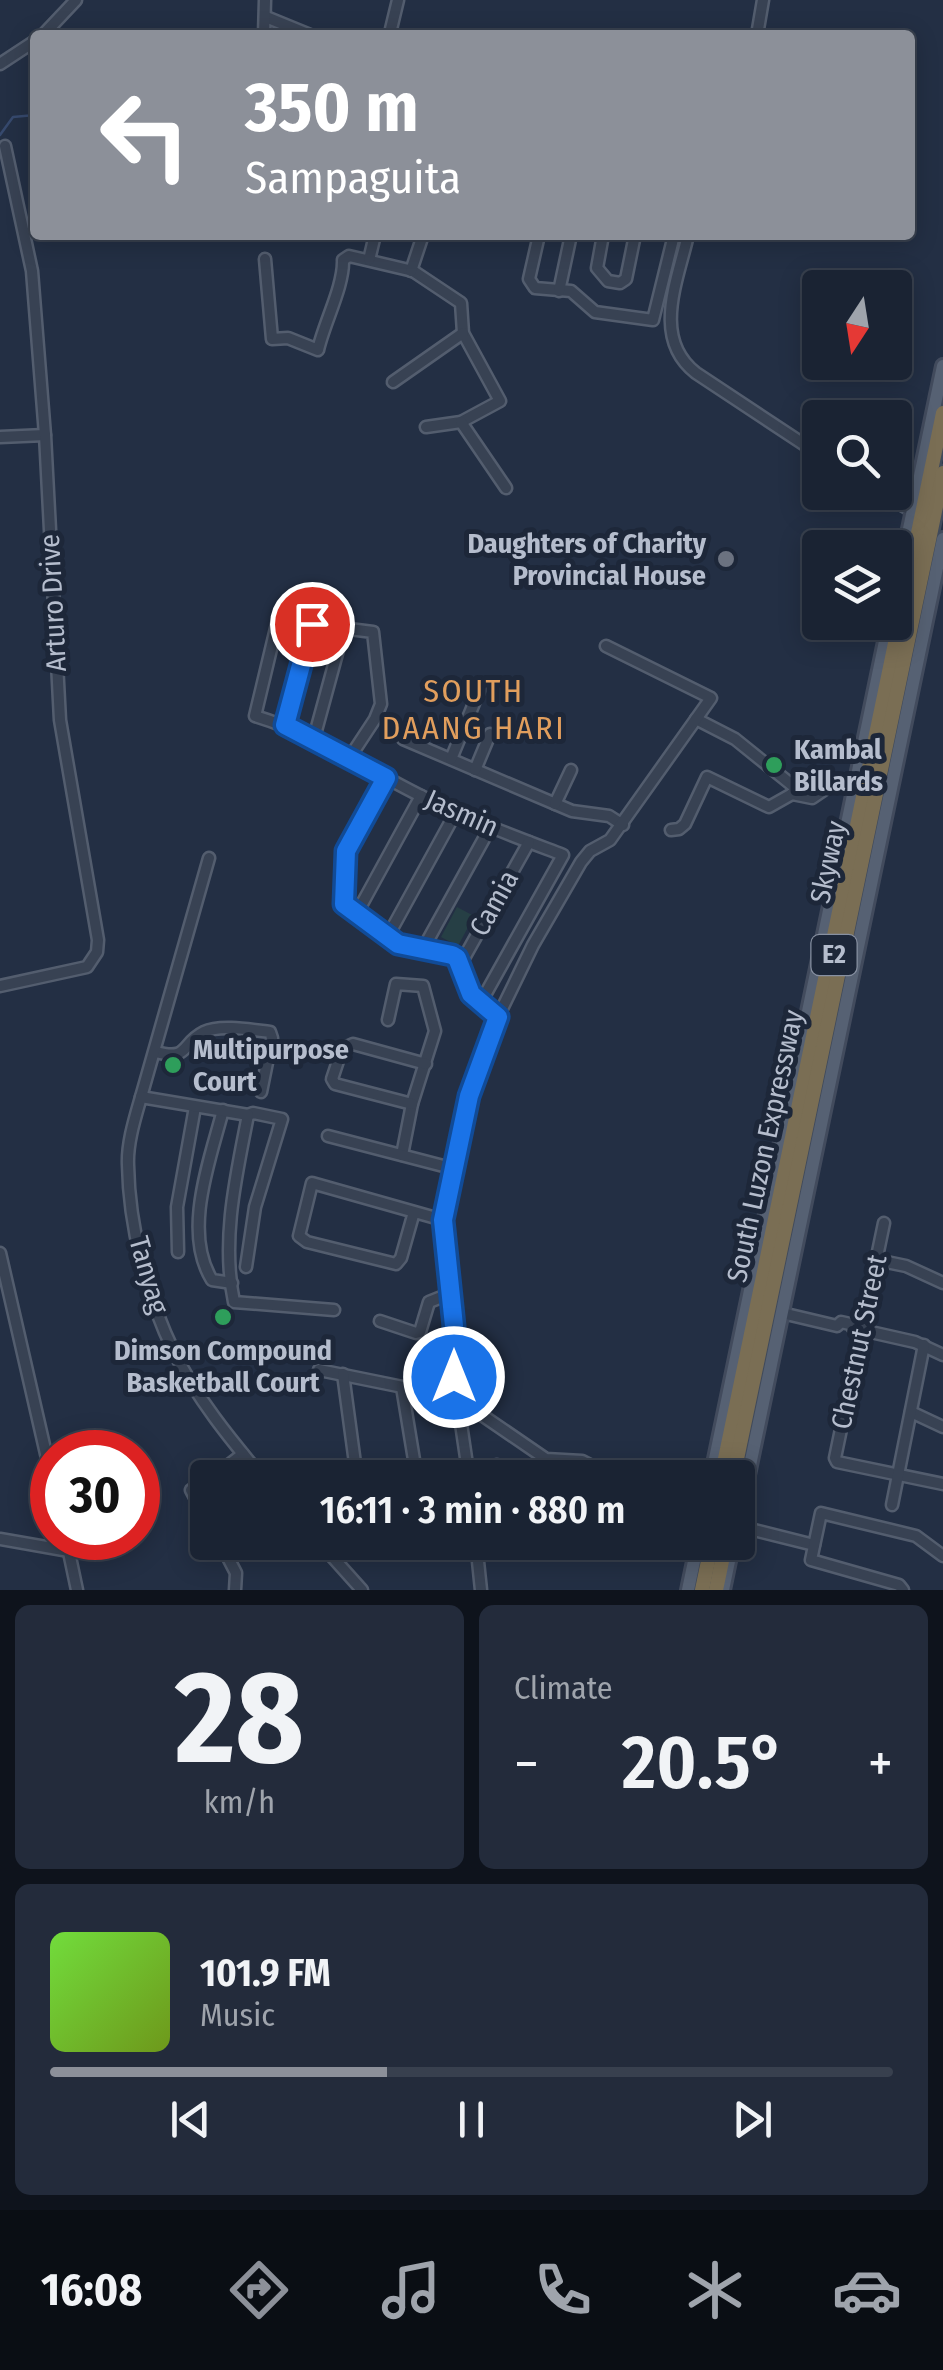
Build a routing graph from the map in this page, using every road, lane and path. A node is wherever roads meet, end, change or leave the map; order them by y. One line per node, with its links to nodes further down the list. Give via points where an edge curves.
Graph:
1 (76, 0): 6 (street)
2 (266, 0): 5 (street)
3 (396, 0): 9 (street)
4 (763, 0): 10 (street)
5 (266, 17): 7 (street); 8 (street)
6 (48, 30)
7 (265, 30)
8 (298, 30)
9 (392, 30)
10 (758, 30)
11 (30, 44): 12 (street)
12 (0, 64)
13 (5, 146): 33 (street, Arturo Drive, via 32,271)
14 (374, 240): 23 (street)
15 (421, 240): 24 (street)
16 (538, 240): 25 (street, via 531,285)
17 (570, 240): 25 (street)
18 (602, 240): 19 (street, via 597,268 620,284)
19 (635, 240)
20 (673, 240): 25 (street, via 653,320 595,312 575,293)
21 (687, 240): 35 (street, via 669,328 681,355 696,373)
22 (265, 260): 23 (street, via 272,339 318,350 343,260)
23 (369, 260): 24 (street)
24 (411, 271): 26 (street, via 462,303)
25 (559, 291)
26 (464, 333): 28 (street); 30 (street, via 500,401)
27 (943, 366): 39 (main road)
28 (392, 382)
29 (943, 413): 117 (highway, South Luzon Expressway / E2)
30 (461, 422): 31 (street); 37 (street)
31 (426, 427)
32 (943, 432): 118 (highway, Skyway / E2)
33 (45, 435): 34 (street); 71 (street, Arturo Drive, via 60,720 98,940 88,967)
34 (0, 437)
35 (802, 443)
36 (943, 473): 119 (highway, Skyway / E2)
37 (506, 488)
38 (943, 500): 120 (highway, South Luzon Expressway / E2)
39 (912, 511): 40 (main road)
40 (908, 530)
41 (943, 539): 97 (main road)
42 (312, 624): 43 (street); 48 (street); 48 (street, Jasmin, via 278,620 255,716)
43 (344, 628): 50 (street); 52 (street, via 373,632 382,704)
44 (886, 640): 57 (main road)
45 (606, 646): 47 (street, via 711,698)
46 (482, 684): 53 (street)
47 (696, 720): 58 (street, via 735,739 796,788); 62 (street)
48 (285, 725): 50 (street, Jasmin)
49 (490, 734): 54 (street)
50 (314, 738): 52 (street, Jasmin)
51 (403, 739): 53 (street)
52 (350, 757): 56 (street, Jasmin)
53 (451, 759): 54 (street)
54 (475, 770): 60 (street)
55 (570, 770): 60 (street)
56 (386, 778): 59 (street, Jasmin); 67 (street, via 346,851 344,904)
57 (856, 782): 58 (street, via 837,781 812,798); 116 (main road)
58 (792, 794): 64 (street, via 769,807 707,777 685,824)
59 (421, 796): 61 (street, Jasmin); 67 (street)
60 (554, 804): 62 (street)
61 (456, 812): 63 (street, Jasmin); 68 (street)
62 (622, 824): 73 (street, via 581,862)
63 (491, 826): 65 (street, Jasmin); 69 (street)
64 (671, 830)
65 (528, 842): 70 (street, Camia); 72 (street, Jasmin, via 563,856)
66 (209, 858): 75 (street, Tanyag)
67 (357, 913): 68 (street)
68 (388, 936): 69 (street)
69 (424, 949): 70 (street, via 452,955)
70 (460, 965): 72 (street, via 469,991)
71 (0, 986)
72 (481, 1002): 73 (street)
73 (498, 1017): 85 (street)
74 (388, 1020): 76 (street, via 396,984 423,986 435,1030)
75 (156, 1052): 77 (street, via 183,1053 211,1030 270,1032); 78 (street, Tanyag)
76 (426, 1064): 79 (street); 79 (street, via 353,1044 342,1049 334,1084)
77 (261, 1092)
78 (140, 1100): 80 (street); 109 (street, Tanyag, via 127,1164 136,1234 154,1298 173,1351)
79 (412, 1104): 84 (street)
80 (195, 1107): 81 (street); 89 (street, via 178,1207)
81 (223, 1110): 82 (street); 93 (street, via 205,1180 200,1245 212,1280)
82 (248, 1115): 92 (street, via 282,1119); 93 (street, via 232,1199)
83 (328, 1136): 84 (street)
84 (402, 1155): 85 (street)
85 (452, 1168): 87 (street)
86 (414, 1212): 86 (street, via 312,1183 300,1236 396,1264); 87 (street)
87 (443, 1220): 95 (street)
88 (884, 1223): 91 (street, Chestnut Street)
89 (178, 1252)
90 (0, 1253): 108 (street)
91 (877, 1260): 94 (street); 99 (street, Chestnut Street)
92 (246, 1266)
93 (232, 1283): 96 (street, via 234,1302)
94 (943, 1283)
95 (450, 1294): 98 (street, via 429,1302 416,1334); 105 (street)
96 (334, 1310)
97 (782, 1313): 99 (street); 121 (main road)
98 (380, 1321)
99 (858, 1330): 100 (street); 122 (street, Chestnut Street, via 836,1460)
100 (924, 1345): 101 (street); 106 (street)
101 (943, 1355)
102 (319, 1370): 103 (street)
103 (342, 1374): 104 (street); 112 (street)
104 (402, 1387): 105 (street); 113 (street)
105 (457, 1398): 114 (street); 115 (street, via 546,1458)
106 (911, 1412): 107 (street); 122 (street)
107 (943, 1427)
108 (41, 1430)
109 (243, 1454): 110 (street); 111 (street, Tanyag)
110 (235, 1460)
111 (248, 1460)
112 (354, 1460)
113 (414, 1460)
114 (466, 1460)
115 (567, 1460)
116 (715, 1460)
117 (731, 1460)
118 (731, 1460)
119 (731, 1460)
120 (744, 1460)
121 (751, 1460)
122 (899, 1472): 123 (street); 124 (street)
123 (943, 1484)
124 (892, 1504)
125 (755, 1531): 128 (street)
126 (0, 1540): 127 (street)
127 (30, 1545)
128 (814, 1545): 129 (street, via 825,1512 916,1536); 144 (street, via 813,1561)
129 (943, 1556)
130 (71, 1560): 138 (street)
131 (231, 1560): 139 (street)
132 (334, 1560): 137 (street)
133 (478, 1560): 140 (street)
134 (694, 1560): 141 (main road)
135 (706, 1560): 142 (highway)
136 (722, 1560): 143 (highway)
137 (358, 1588)
138 (77, 1590)
139 (236, 1590)
140 (481, 1590)
141 (688, 1590)
142 (700, 1590)
143 (716, 1590)
144 (903, 1590)

